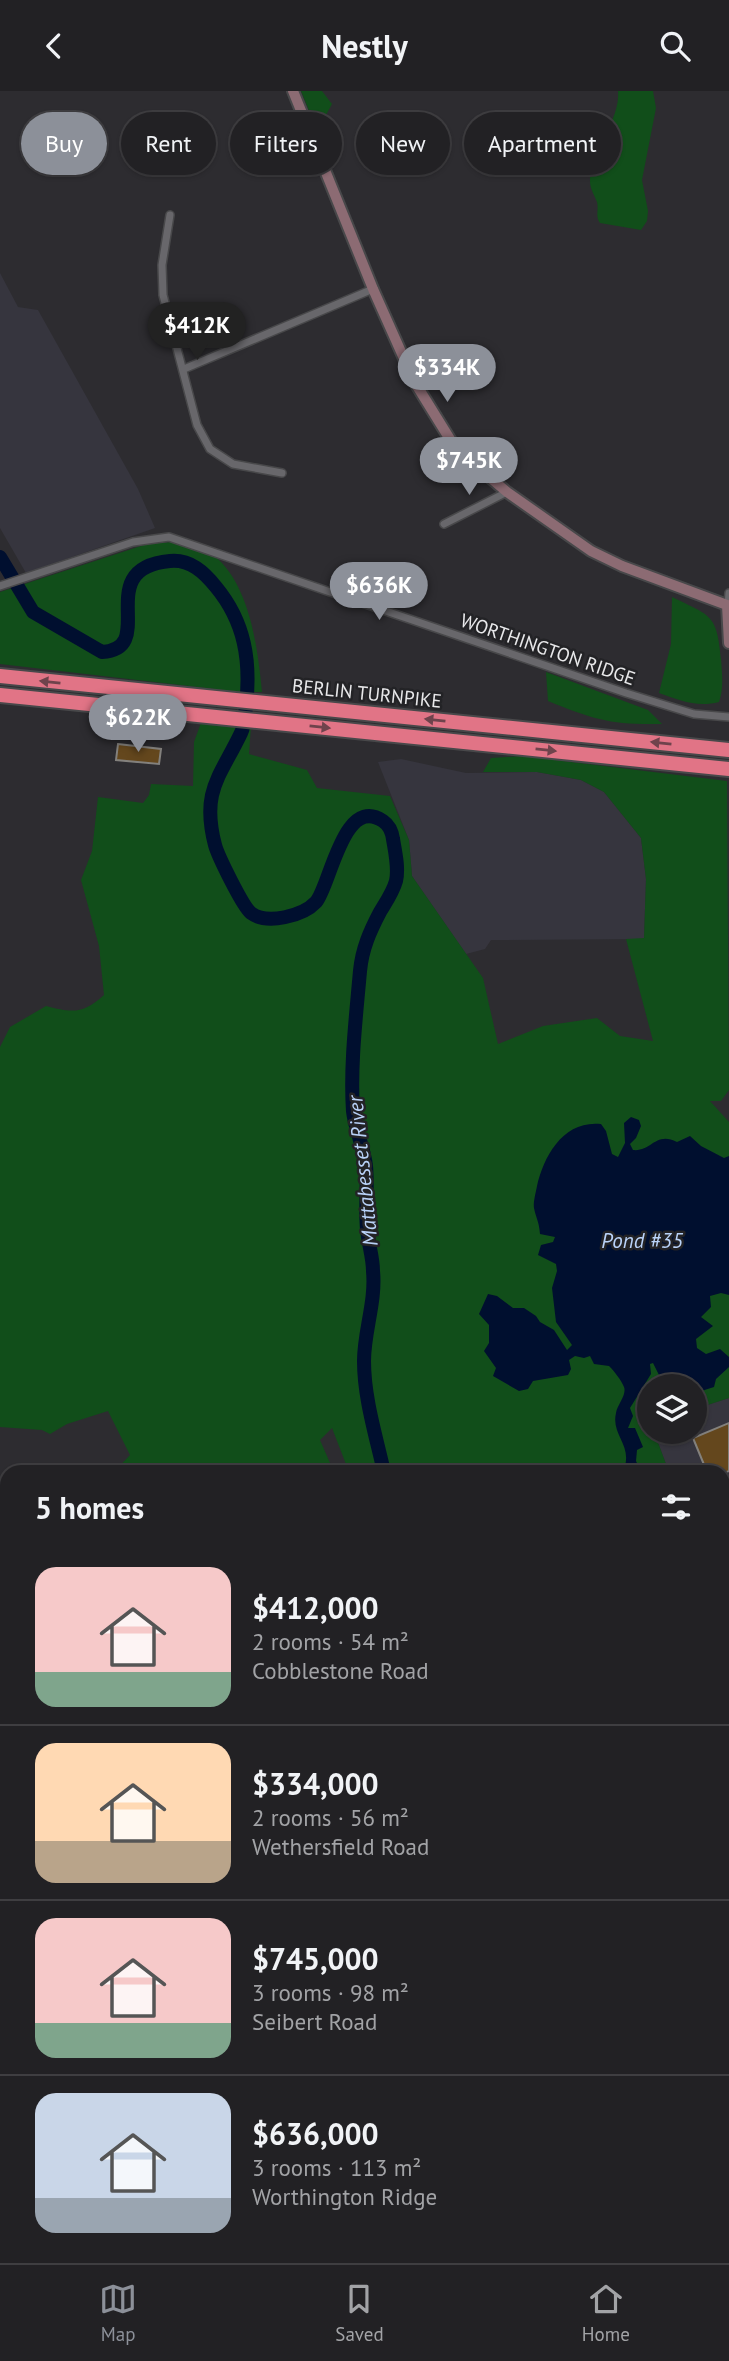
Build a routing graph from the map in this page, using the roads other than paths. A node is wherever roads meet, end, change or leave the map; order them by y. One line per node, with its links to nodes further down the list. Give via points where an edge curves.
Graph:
1 (293, 91): 3 (street)
2 (170, 215): 4 (street, via 162,265 163,295)
3 (373, 289): 4 (street); 6 (street, via 414,381 456,449)
4 (184, 369): 5 (street, via 197,425 210,449 233,464)
5 (282, 473)
6 (507, 492): 7 (street); 10 (street, via 601,556)
7 (444, 524)
8 (3, 585): 14 (street, WORTHINGTON RIDGE, via 133,542 169,537 626,693 694,713)
9 (729, 593): 10 (street)
10 (728, 605): 11 (street)
11 (729, 643)
12 (0, 676): 15 (highway, BERLIN TURNPIKE, one-way to 12)
13 (0, 695): 16 (highway, BERLIN TURNPIKE, one-way to 16)
14 (729, 717)
15 (729, 750)
16 (729, 769)

